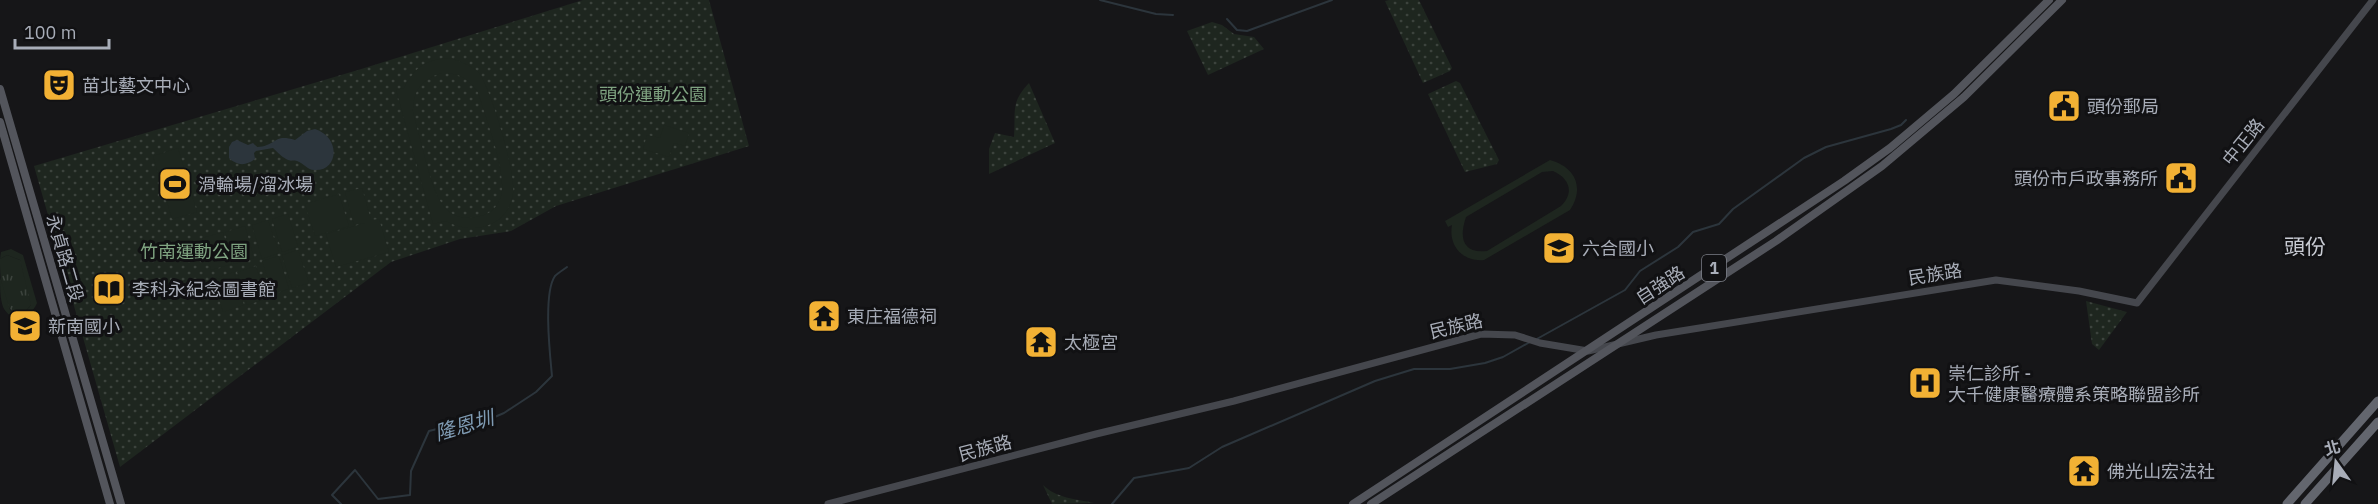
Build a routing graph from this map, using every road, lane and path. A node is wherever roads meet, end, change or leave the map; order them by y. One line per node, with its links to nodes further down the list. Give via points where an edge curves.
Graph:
1 (2049, 0): 4 (main road, 自強路 / 1)
2 (2062, 0): 4 (main road, 自強路 / 1)
3 (2373, 0): 7 (main road, 中正路)
4 (2032, 23): 8 (main road, 自強路 / 1, via 1964,97 1882,166); 9 (main road, 自強路 / 1, via 1890,147 1780,225)
5 (0, 89): 13 (main road, 永貞路二段)
6 (0, 122): 15 (main road, 永貞路二段)
7 (2137, 303): 8 (main road, 民族路, via 1996,280)
8 (1621, 342): 9 (main road, 民族路); 14 (main road, 自強路 / 1)
9 (1588, 351): 12 (main road, 自強路 / 1); 18 (main road, 民族路, via 1497,333 1481,334)
10 (2378, 401): 21 (highway)
11 (2378, 422): 22 (highway)
12 (1404, 471): 14 (main road); 19 (main road, 自強路 / 1)
13 (114, 479): 15 (main road); 17 (main road, 永貞路二段)
14 (1410, 479): 20 (main road, 自強路 / 1)
15 (104, 482): 16 (main road, 永貞路二段)
16 (110, 504)
17 (121, 504)
18 (828, 504)
19 (1353, 504)
20 (1371, 504)
21 (2287, 504)
22 (2305, 504)

